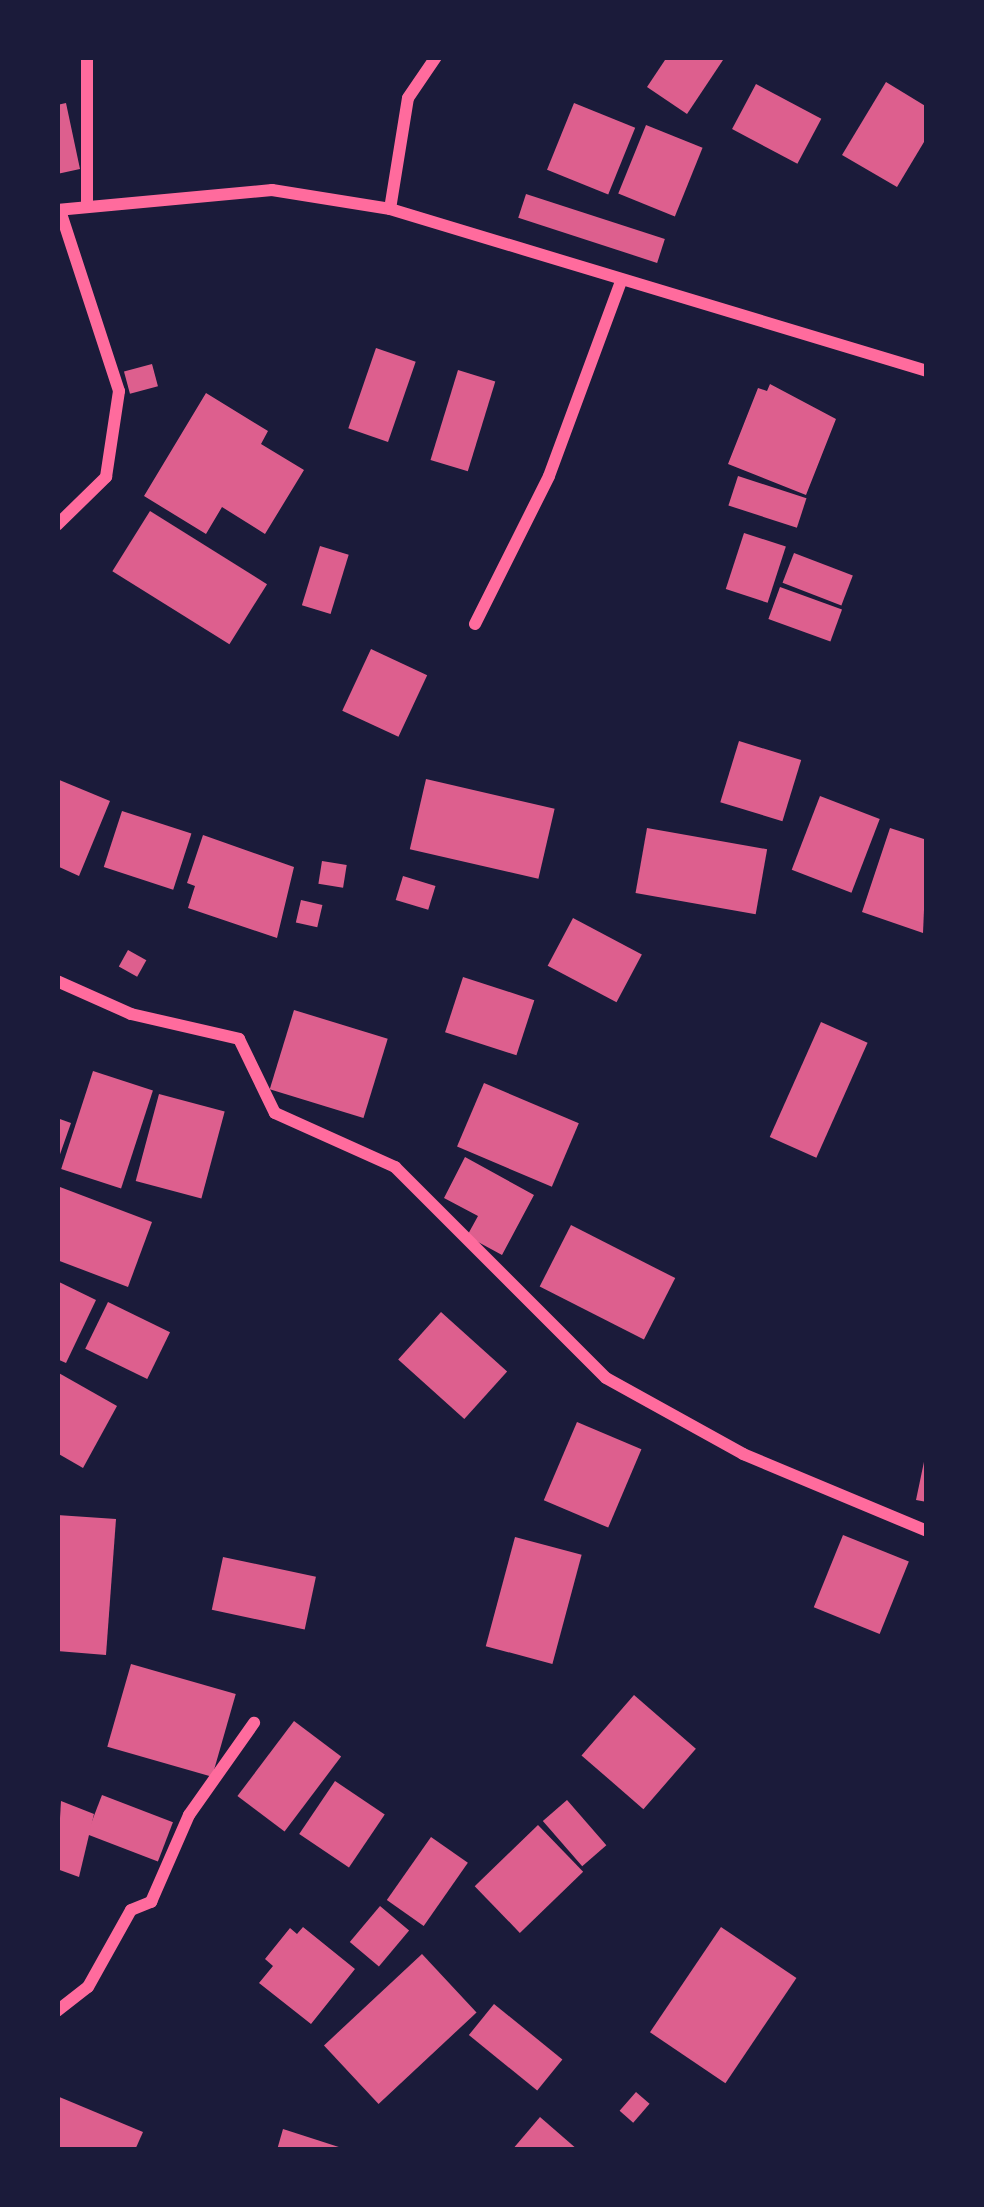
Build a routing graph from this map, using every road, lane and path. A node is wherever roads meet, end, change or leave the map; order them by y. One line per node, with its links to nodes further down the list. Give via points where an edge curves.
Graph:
1 (87, 57): 3 (street)
2 (436, 57): 4 (street, via 408,98)
3 (87, 207): 4 (street, via 272,190); 5 (street)
4 (390, 209): 6 (street)
5 (58, 210): 8 (street, via 119,391 106,477)
6 (620, 284): 7 (street); 9 (street, via 549,476)
7 (927, 370)
8 (57, 525)
9 (475, 624)
10 (57, 981): 11 (street, via 131,1014 239,1039 275,1113 395,1167 606,1378 743,1454)
11 (927, 1531)
12 (254, 1723): 13 (street, via 189,1814 151,1902 131,1910 88,1987)
13 (57, 2011)

